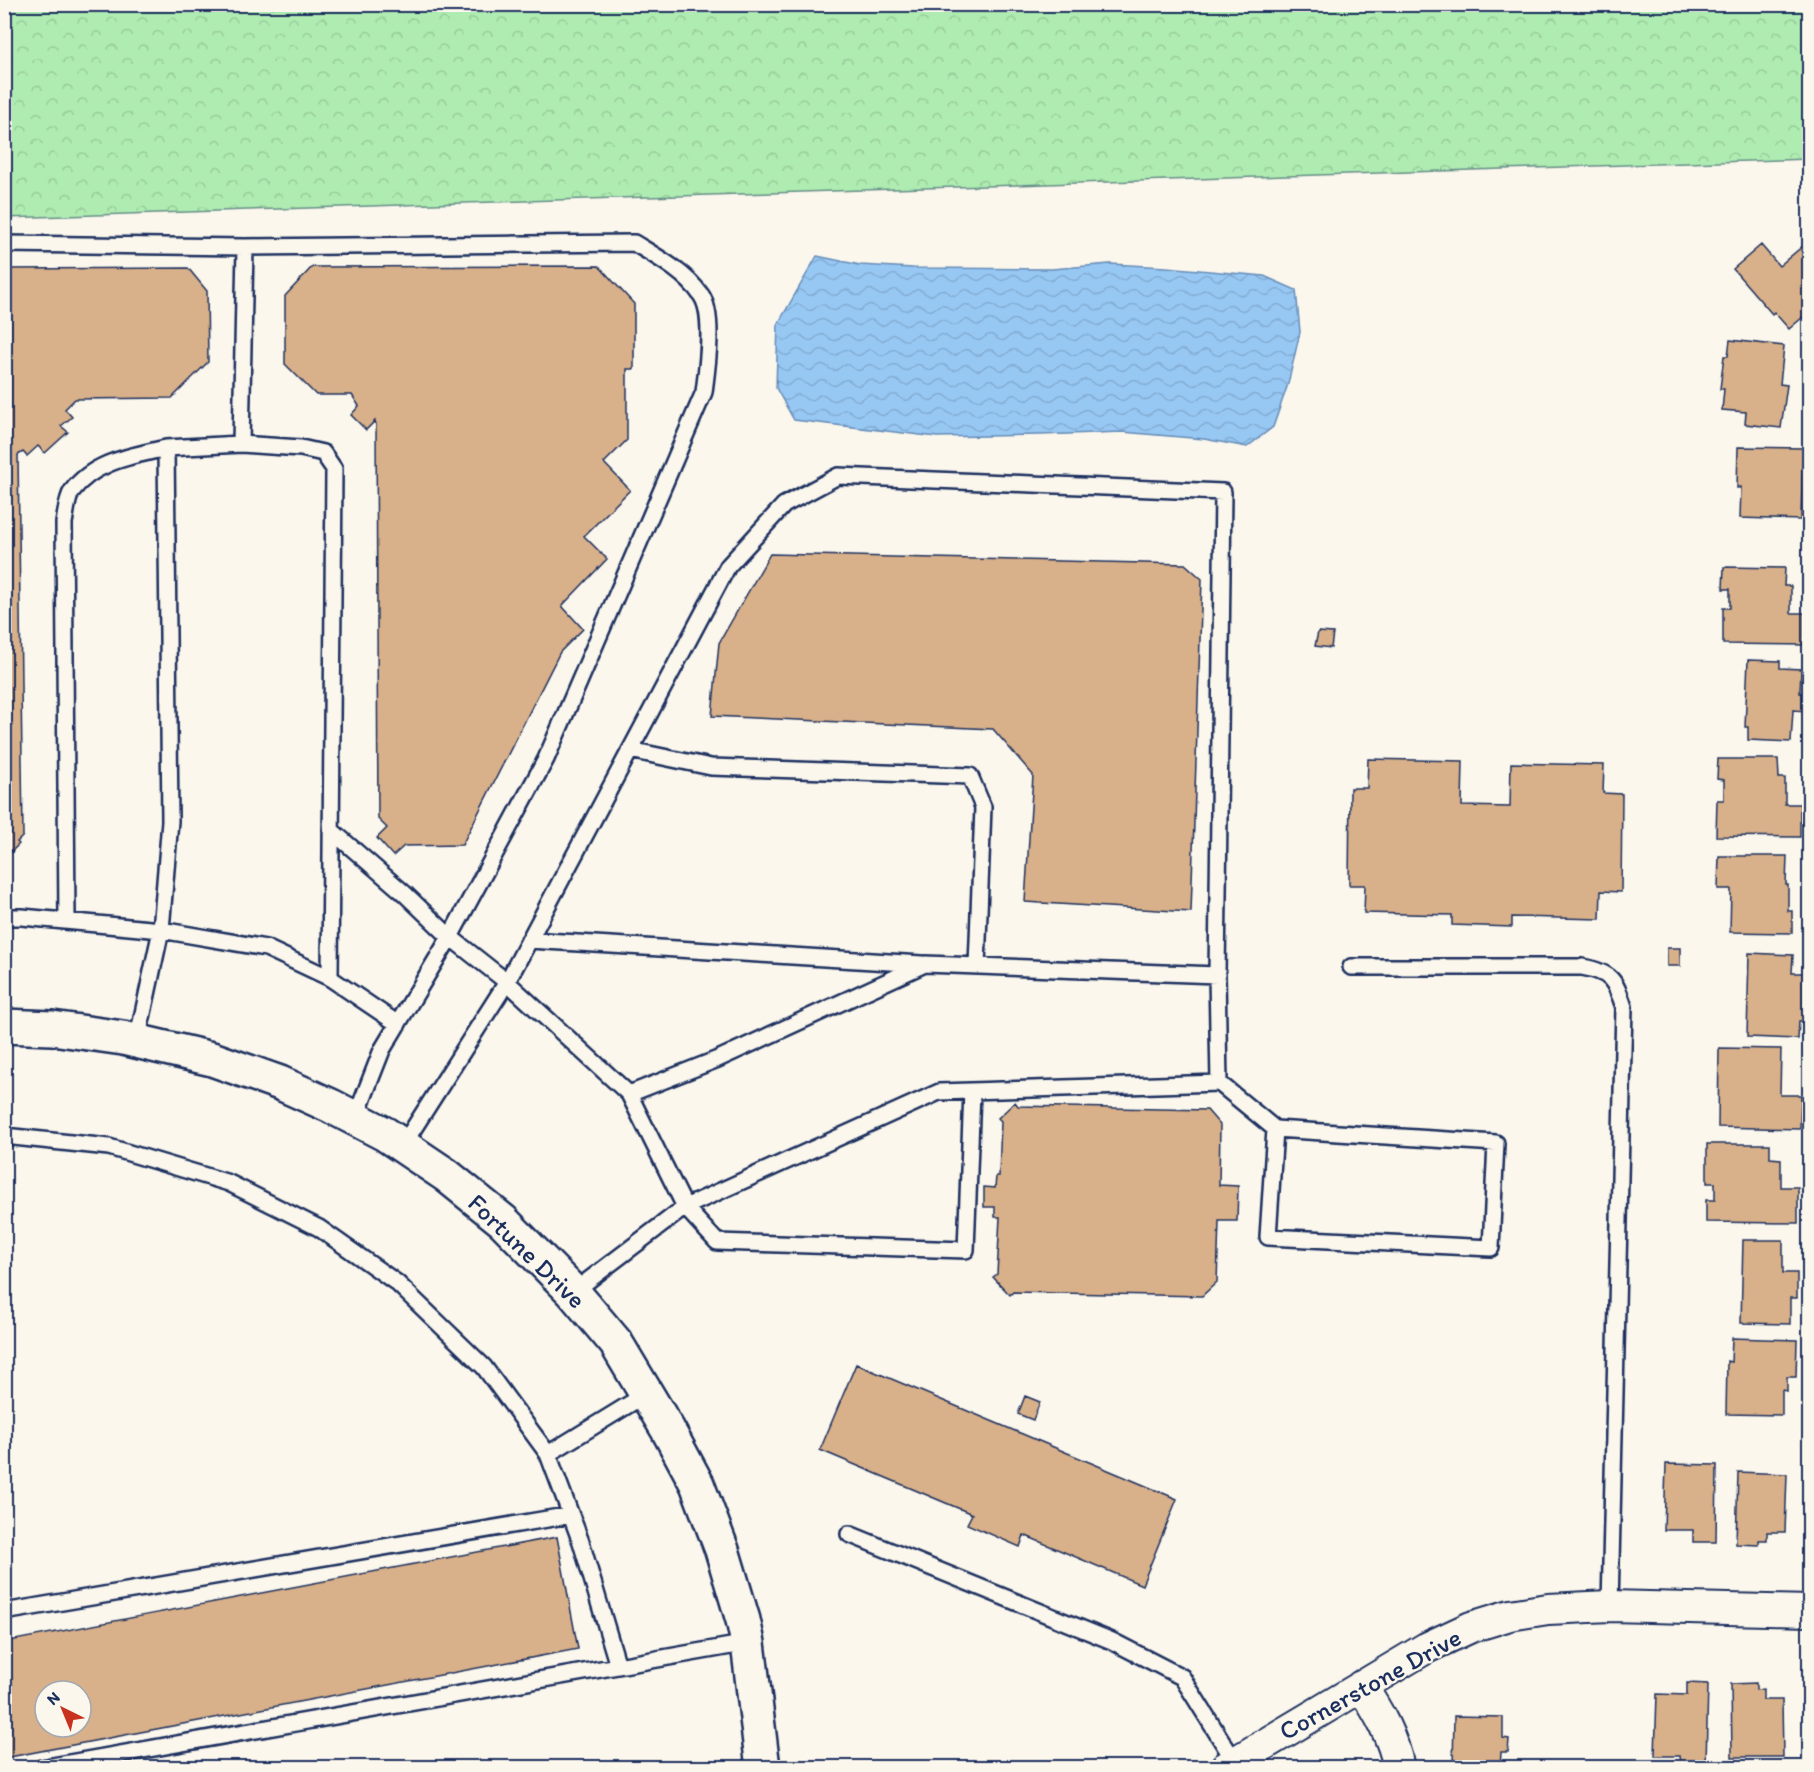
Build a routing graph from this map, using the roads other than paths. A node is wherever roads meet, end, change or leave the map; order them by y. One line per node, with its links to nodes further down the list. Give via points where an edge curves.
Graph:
1 (4, 244): 2 (lane)
2 (245, 247): 3 (lane); 10 (lane, via 634,243 682,275 702,296 709,322 704,392 546,759)
3 (241, 444): 4 (lane); 6 (lane, via 323,453 334,469)
4 (166, 448): 8 (lane, via 111,462 88,475 71,492 64,523); 9 (lane, via 170,821)
5 (630, 750): 11 (lane); 13 (lane, via 711,767 970,776 983,807); 15 (lane, via 728,566 784,506 838,476 1223,492)
6 (331, 830): 10 (lane); 16 (lane)
7 (4, 917): 8 (lane)
8 (67, 921): 9 (lane)
9 (161, 930): 16 (lane, via 266,948); 20 (lane)
10 (450, 937): 17 (lane); 18 (lane)
11 (529, 940): 12 (lane); 17 (lane)
12 (925, 964): 13 (lane); 23 (lane, via 718,1059)
13 (977, 966): 15 (lane)
14 (1351, 967): 34 (lane, via 1581,967 1600,970 1617,986 1624,1007)
15 (1217, 975): 21 (lane)
16 (330, 978): 18 (lane)
17 (507, 982): 23 (lane); 27 (lane)
18 (398, 1024): 24 (lane, via 382,1050)
19 (4, 1026): 20 (street, Fortune Drive, via 52,1028)
20 (137, 1041): 24 (street, Fortune Drive, via 212,1059 280,1083)
21 (1219, 1083): 22 (lane); 25 (lane)
22 (972, 1091): 28 (lane, via 939,1092); 28 (lane, via 966,1250 717,1242)
23 (629, 1095): 28 (lane)
24 (355, 1119): 27 (street, Fortune Drive)
25 (1275, 1129): 25 (lane, via 1268,1236 1491,1248 1496,1143)
26 (4, 1136): 31 (lane, via 109,1147 229,1183 320,1228 397,1283 484,1366)
27 (403, 1145): 29 (street, Fortune Drive, via 503,1221)
28 (685, 1207): 29 (lane)
29 (573, 1292): 30 (street, Fortune Drive, via 615,1343)
30 (646, 1394): 31 (lane); 37 (street, Fortune Drive, via 697,1484 722,1550)
31 (548, 1454): 32 (lane)
32 (571, 1515): 36 (lane); 38 (lane)
33 (849, 1534): 40 (lane, via 1112,1641 1182,1677)
34 (1610, 1605): 35 (street, Cornerstone Drive); 39 (street, Cornerstone Drive, via 1539,1610 1471,1627)
35 (1809, 1611)
36 (4, 1612)
37 (748, 1643): 38 (lane); 42 (street, Fortune Drive)
38 (618, 1666): 41 (lane)
39 (1361, 1686): 40 (street, Cornerstone Drive); 43 (street, via 1389,1733)
40 (1229, 1765)
41 (41, 1767)
42 (763, 1767)
43 (1399, 1767)

